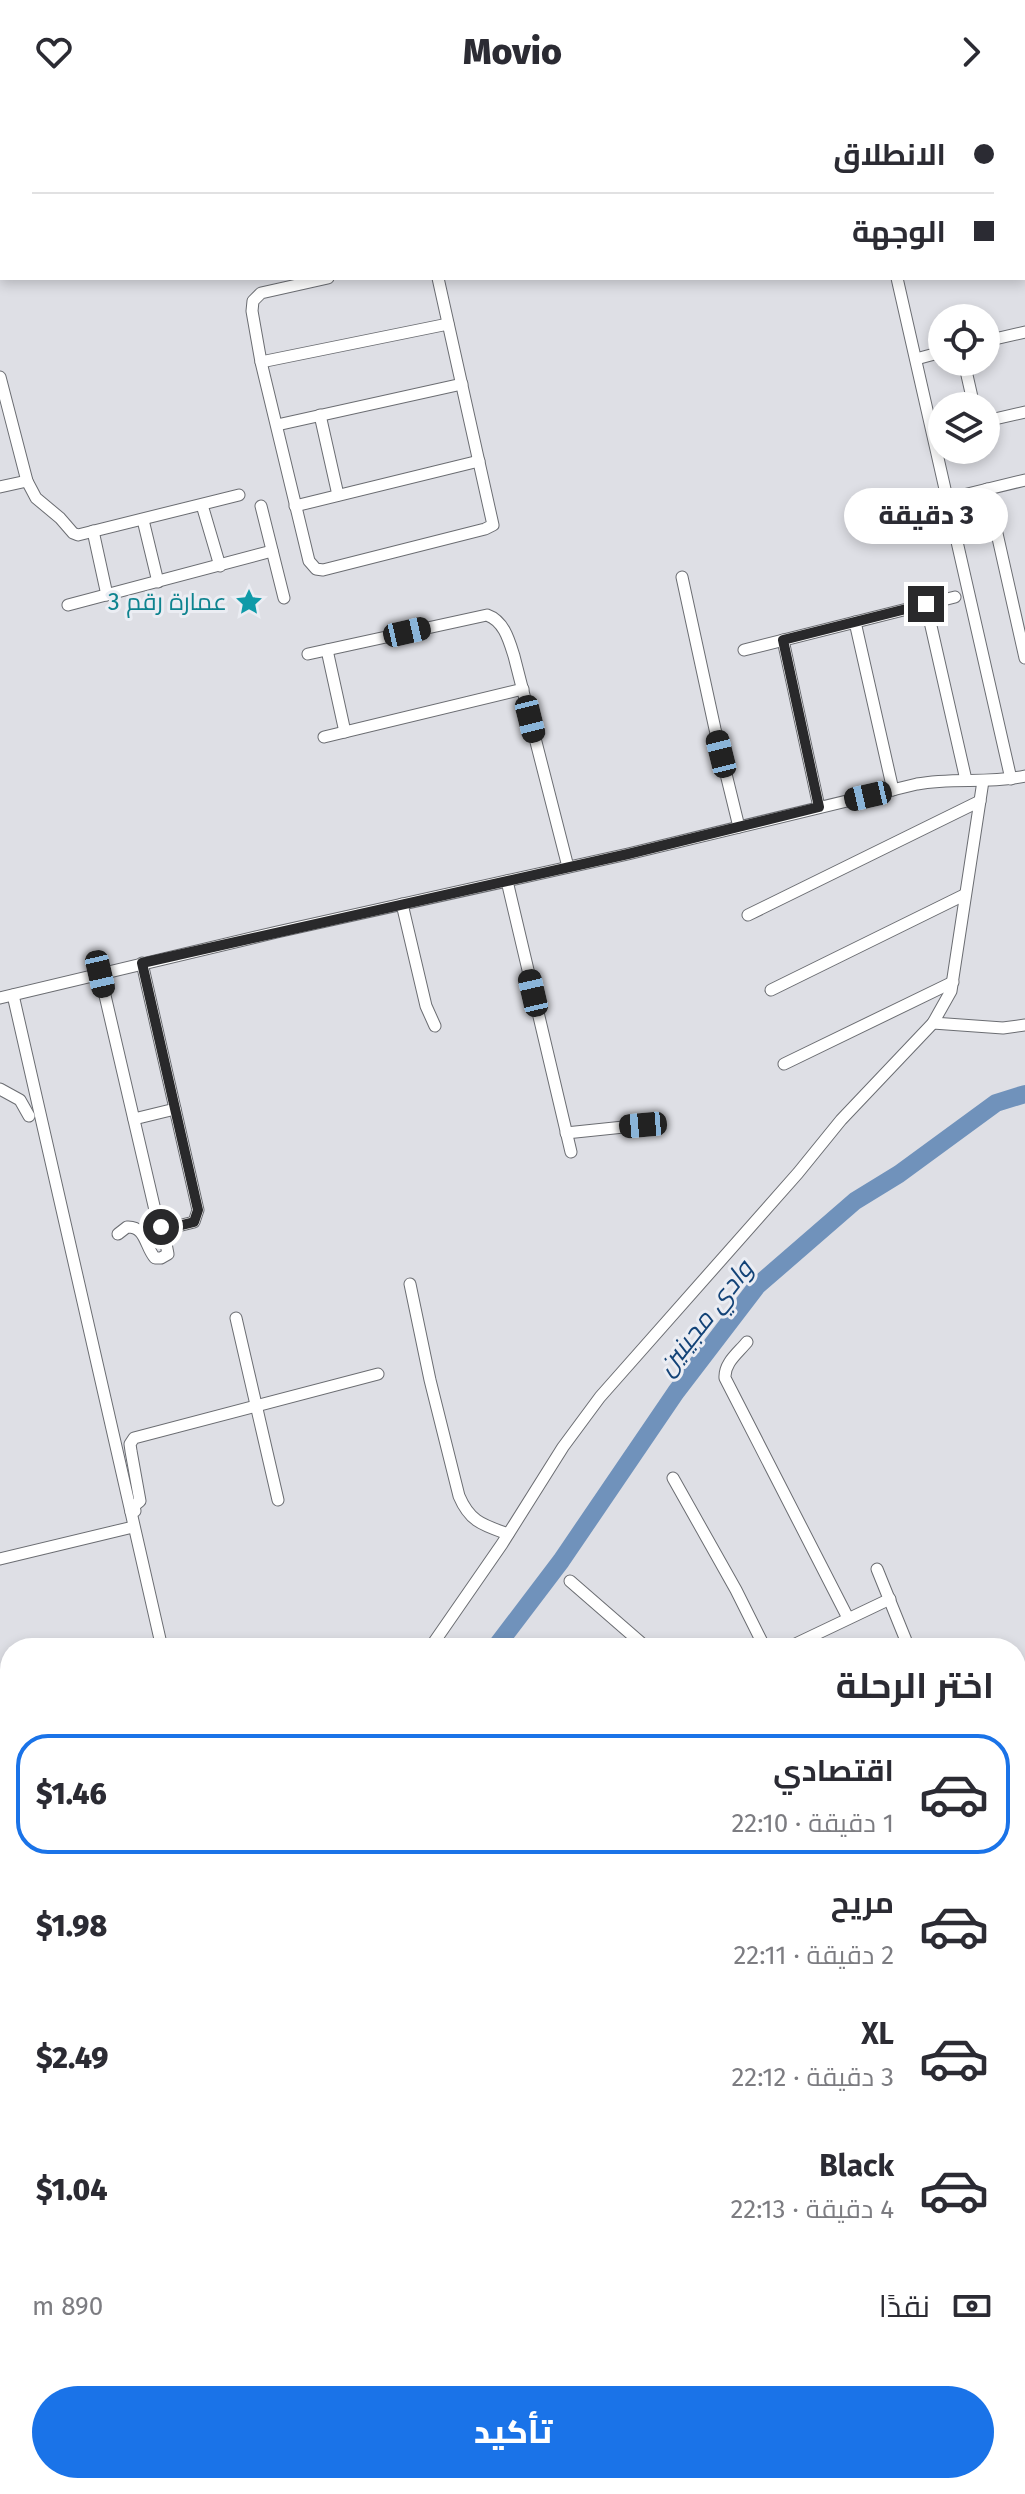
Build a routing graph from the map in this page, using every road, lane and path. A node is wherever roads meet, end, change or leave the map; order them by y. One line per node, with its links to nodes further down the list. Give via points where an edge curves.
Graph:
1 (319, 280): 9 (street, via 261,293 253,301)
2 (438, 280): 4 (street)
3 (902, 280): 8 (street)
4 (448, 324): 9 (street); 11 (street)
5 (1025, 332): 6 (street)
6 (1000, 338)
7 (928, 356): 8 (street)
8 (916, 359): 12 (street)
9 (261, 362): 16 (street)
10 (0, 377): 20 (street)
11 (462, 384): 14 (street); 17 (street)
12 (928, 401)
13 (1025, 412): 15 (street)
14 (320, 415): 16 (street); 24 (street)
15 (1000, 418)
16 (277, 425): 28 (street)
17 (479, 461): 24 (street); 28 (street, via 493,525 323,570 309,561)
18 (942, 464): 25 (street)
19 (1025, 480): 22 (street)
20 (27, 481): 21 (street); 30 (street, via 36,498 73,533)
21 (0, 487)
22 (987, 489): 25 (street); 45 (street)
23 (239, 495): 26 (street)
24 (338, 495): 28 (street)
25 (947, 499): 50 (street)
26 (202, 505): 29 (street); 32 (street)
27 (261, 506): 31 (street)
28 (295, 506)
29 (143, 520): 30 (street); 34 (street)
30 (93, 531): 35 (street)
31 (272, 551): 32 (street); 37 (street)
32 (220, 566): 34 (street)
33 (682, 577): 56 (street)
34 (158, 582): 35 (street)
35 (107, 595): 39 (street)
36 (955, 597): 38 (street)
37 (284, 598)
38 (926, 604): 40 (street); 51 (street)
39 (68, 605)
40 (855, 622): 41 (street); 53 (street)
41 (783, 640): 43 (street); 55 (street)
42 (327, 650): 44 (street); 46 (street, via 491,615 509,640); 47 (street)
43 (744, 650)
44 (308, 654)
45 (1025, 658)
46 (523, 689): 47 (street); 57 (street)
47 (345, 732): 48 (street)
48 (324, 737)
49 (1025, 776): 50 (street)
50 (1011, 779): 52 (street)
51 (966, 780): 52 (street); 53 (street)
52 (983, 781): 54 (street)
53 (893, 790): 55 (street)
54 (980, 801): 59 (street); 61 (street)
55 (819, 807): 56 (street)
56 (739, 827): 57 (street)
57 (568, 867): 58 (street)
58 (507, 881): 60 (street); 77 (street)
59 (964, 895): 64 (street); 65 (street)
60 (402, 904): 62 (street); 70 (street)
61 (748, 915)
62 (142, 963): 63 (street); 73 (street)
63 (100, 974): 66 (street); 75 (street)
64 (953, 982): 68 (street); 71 (street)
65 (771, 990)
66 (13, 995): 67 (street); 88 (street)
67 (0, 998)
68 (933, 1023): 69 (street); 90 (street, via 841,1120 600,1397)
69 (1025, 1025)
70 (435, 1026)
71 (784, 1064)
72 (0, 1089): 74 (street, via 20,1100)
73 (175, 1109): 75 (street); 79 (street, via 198,1214 194,1222)
74 (29, 1116)
75 (134, 1119): 79 (street)
76 (643, 1125): 77 (street)
77 (566, 1133): 78 (street)
78 (571, 1152)
79 (163, 1228): 80 (street, via 168,1254 161,1258 151,1255 136,1228)
80 (118, 1234)
81 (410, 1284): 90 (street, via 459,1496 474,1519)
82 (236, 1318): 85 (street)
83 (747, 1342): 95 (street, via 724,1371 725,1378)
84 (378, 1374): 85 (street)
85 (255, 1406): 87 (street); 88 (street, via 134,1438 130,1444 140,1501)
86 (673, 1478): 99 (street)
87 (278, 1500)
88 (130, 1512): 89 (street)
89 (133, 1527): 91 (street); 96 (street)
90 (508, 1534): 97 (street)
91 (0, 1559)
92 (877, 1569): 94 (street)
93 (570, 1581): 98 (street)
94 (890, 1599): 95 (street); 101 (street)
95 (848, 1618): 100 (street)
96 (160, 1638)
97 (437, 1638)
98 (636, 1638)
99 (760, 1638)
100 (807, 1638)
101 (905, 1638)

